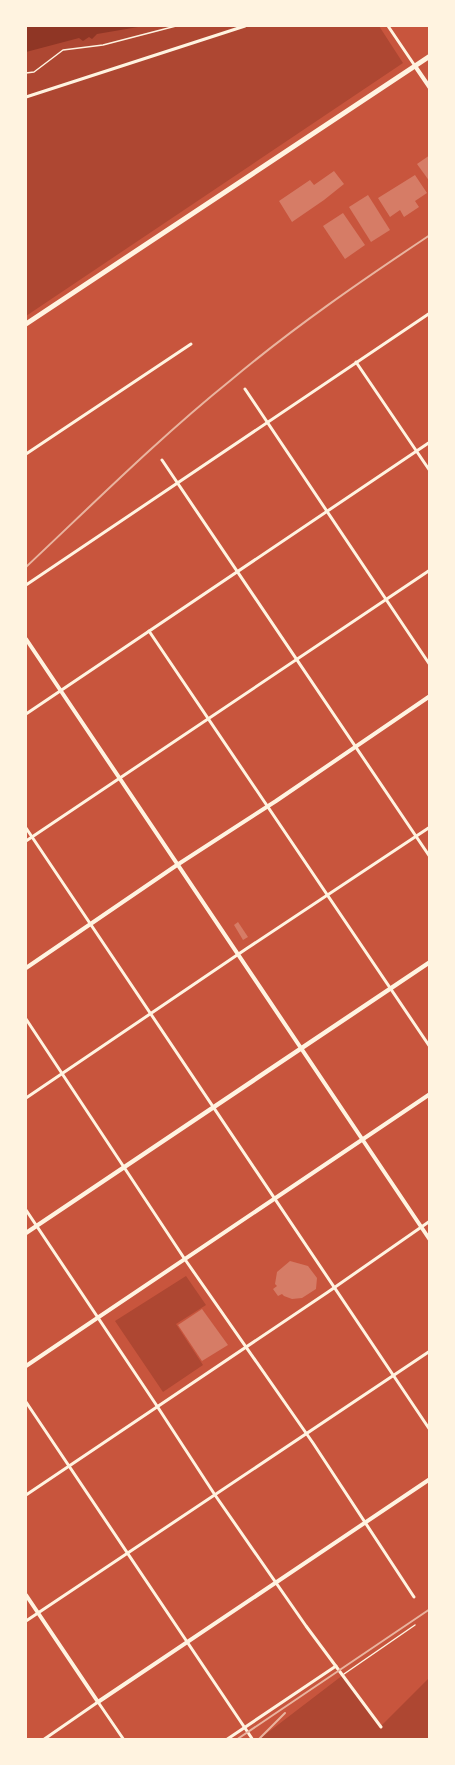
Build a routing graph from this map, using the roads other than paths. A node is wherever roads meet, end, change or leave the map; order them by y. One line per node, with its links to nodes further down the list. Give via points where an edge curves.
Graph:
1 (245, 26): 6 (street)
2 (388, 26): 4 (street)
3 (429, 56): 4 (main road)
4 (415, 66): 5 (street); 8 (main road)
5 (429, 88)
6 (26, 97)
7 (429, 313): 10 (street)
8 (26, 324)
9 (191, 344): 15 (street)
10 (356, 362): 12 (street); 14 (street)
11 (244, 389): 12 (street)
12 (267, 423): 18 (street); 19 (street)
13 (429, 442): 14 (street)
14 (416, 451): 17 (street); 19 (street)
15 (26, 454)
16 (162, 460): 18 (street)
17 (429, 471)
18 (177, 483): 21 (street); 22 (street)
19 (326, 512): 21 (street); 23 (street)
20 (429, 570): 23 (street)
21 (237, 572): 24 (street); 26 (street)
22 (26, 585)
23 (385, 600): 26 (street); 27 (street)
24 (149, 631): 28 (street); 31 (street)
25 (26, 639): 28 (street)
26 (296, 659): 31 (street); 32 (street)
27 (429, 665)
28 (60, 691): 30 (street); 33 (street)
29 (429, 696): 32 (street)
30 (26, 714)
31 (208, 718): 33 (street); 34 (street)
32 (355, 746): 34 (street); 38 (street)
33 (119, 778): 37 (street); 41 (street)
34 (267, 807): 41 (street); 42 (street)
35 (429, 827): 38 (street)
36 (26, 828): 37 (street)
37 (32, 836): 39 (street); 43 (street)
38 (416, 837): 40 (street); 42 (street)
39 (26, 841)
40 (429, 857)
41 (177, 865): 43 (street); 44 (street)
42 (327, 895): 44 (street); 47 (street)
43 (91, 923): 46 (street); 48 (street)
44 (237, 954): 48 (street); 51 (street)
45 (429, 962): 47 (main road)
46 (26, 968)
47 (390, 989): 50 (street); 51 (main road)
48 (150, 1014): 52 (street); 55 (street)
49 (26, 1019): 52 (street)
50 (429, 1047)
51 (301, 1048): 55 (main road); 56 (street)
52 (62, 1074): 54 (street); 57 (street)
53 (429, 1094): 56 (street)
54 (26, 1098)
55 (214, 1107): 57 (main road); 58 (street)
56 (362, 1139): 58 (street); 62 (street)
57 (125, 1167): 61 (main road); 65 (street)
58 (274, 1198): 65 (street); 66 (street)
59 (26, 1210): 61 (street)
60 (429, 1221): 62 (street)
61 (36, 1226): 63 (main road); 67 (street)
62 (421, 1227): 64 (street); 66 (street)
63 (26, 1233)
64 (429, 1240)
65 (184, 1258): 67 (street); 68 (street)
66 (334, 1287): 68 (street); 71 (street)
67 (97, 1317): 70 (street); 73 (street)
68 (246, 1346): 73 (street); 75 (street)
69 (429, 1350): 71 (street)
70 (26, 1366)
71 (394, 1375): 74 (street); 75 (street)
72 (26, 1402): 76 (street)
73 (157, 1406): 76 (street); 79 (street)
74 (429, 1430)
75 (306, 1433): 79 (street); 80 (street)
76 (69, 1466): 78 (street); 81 (street)
77 (429, 1479): 80 (street)
78 (26, 1494)
79 (215, 1494): 81 (street); 82 (street)
80 (363, 1522): 82 (street); 84 (street)
81 (127, 1553): 85 (street); 88 (street)
82 (275, 1582): 88 (street); 89 (street)
83 (26, 1595): 85 (street)
84 (414, 1598)
85 (37, 1614): 86 (street); 91 (street)
86 (26, 1622)
87 (415, 1625): 90 (lane)
88 (187, 1641): 91 (street); 92 (street)
89 (336, 1666): 90 (street); 92 (street)
90 (343, 1675): 93 (street)
91 (98, 1702): 94 (street); 95 (street)
92 (245, 1726): 96 (street); 97 (street)
93 (381, 1726)
94 (43, 1740)
95 (124, 1740)
96 (226, 1740)
97 (253, 1740)

